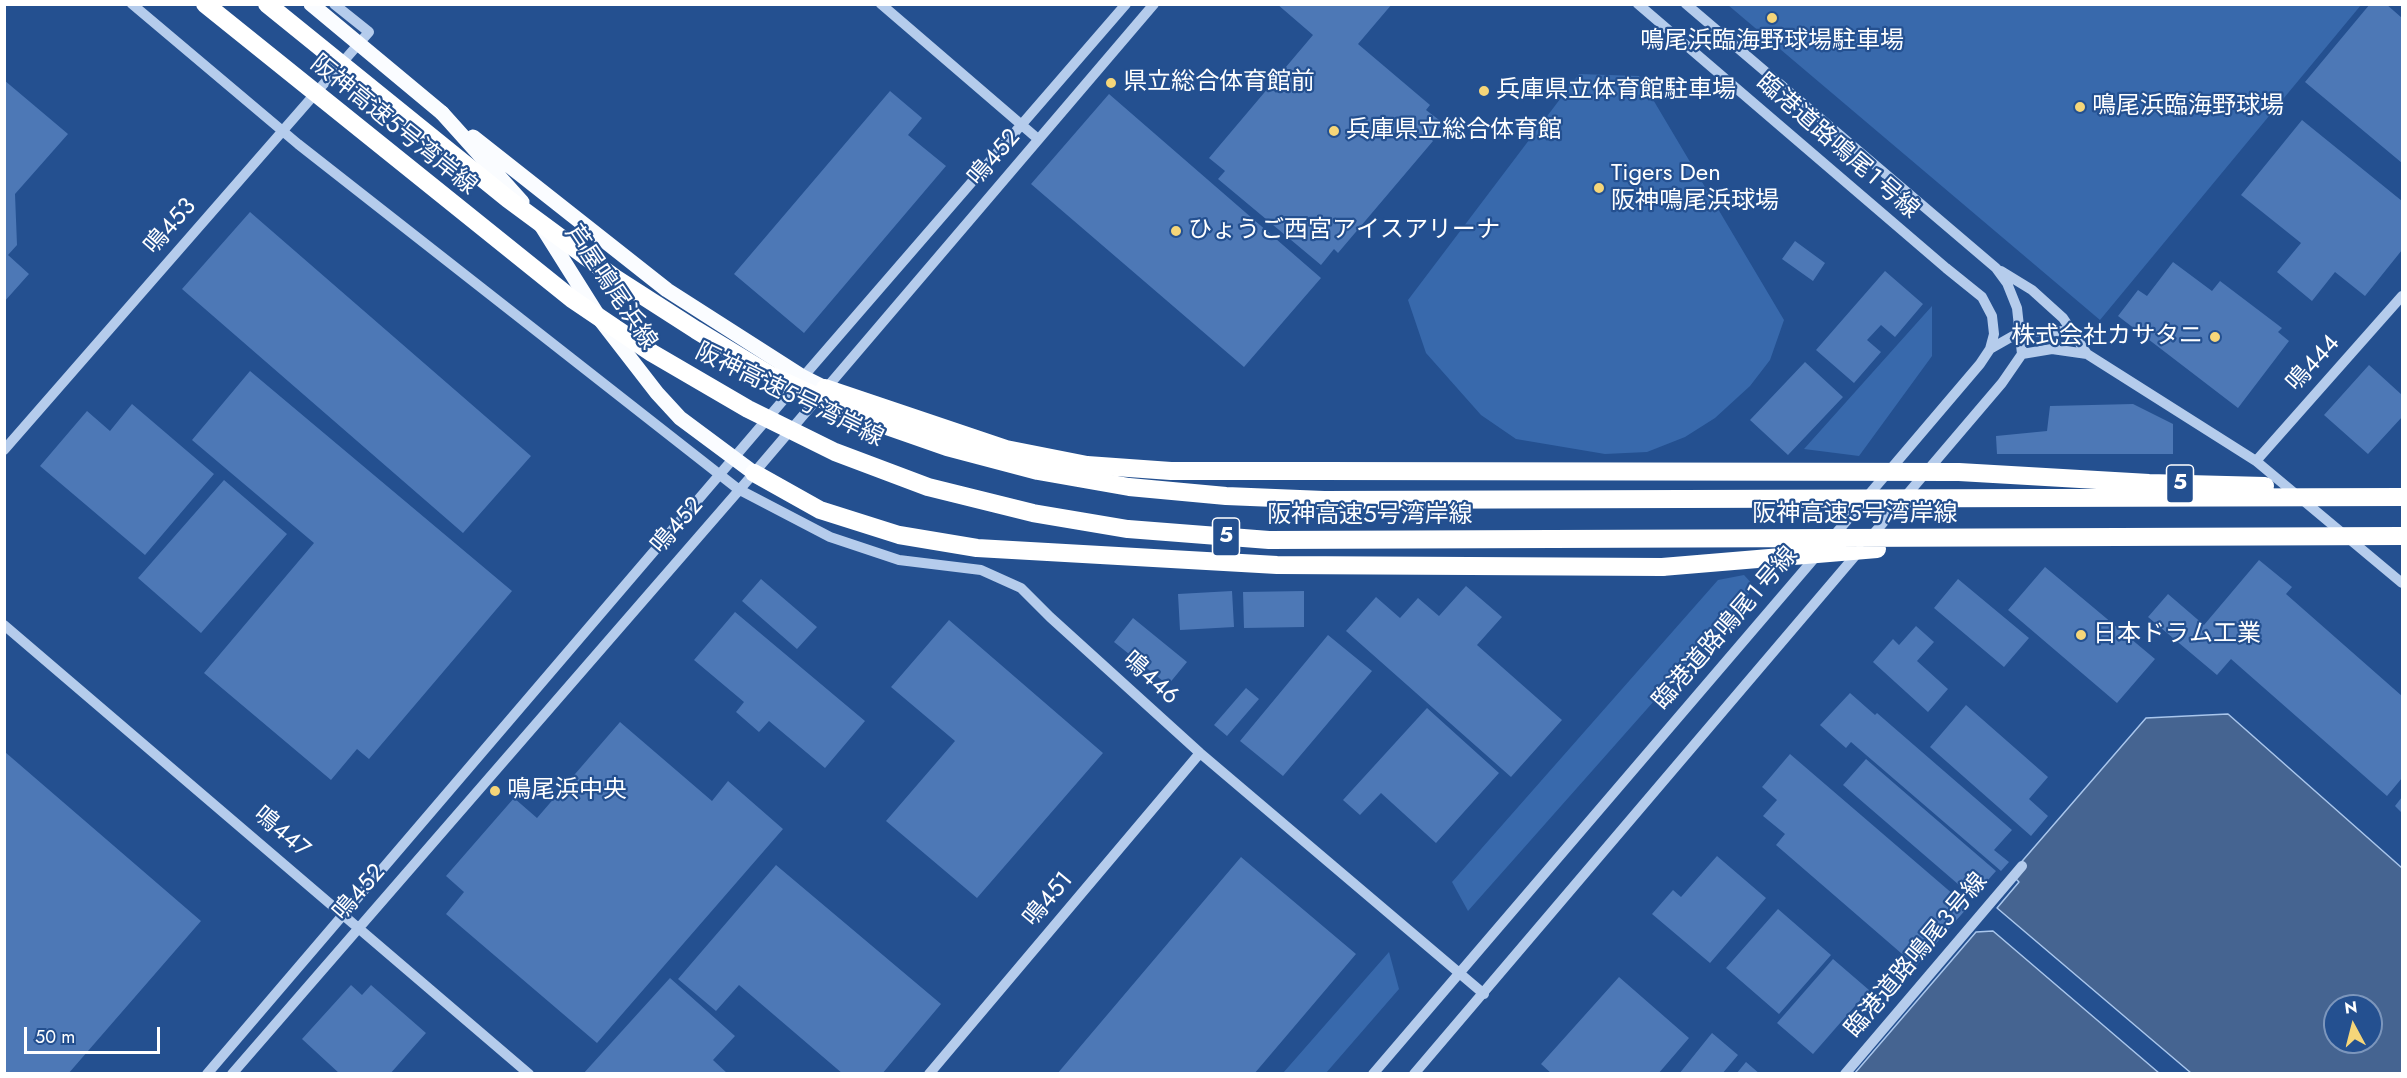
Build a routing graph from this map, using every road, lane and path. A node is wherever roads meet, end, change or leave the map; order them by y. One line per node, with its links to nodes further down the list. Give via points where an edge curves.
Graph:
1 (132, 4): 13 (street, 鳴446)
2 (205, 4): 33 (highway, 阪神高速5号湾岸線 / 5, bridge, via 572,299 652,353 748,409 835,452 928,487 1033,513 1128,529 1269,540)
3 (267, 4): 31 (highway, 阪神高速5号湾岸線 / 5, bridge, via 508,199 615,278 770,375 861,417 947,447 1038,471 1129,487 1324,500)
4 (311, 4): 11 (main road, 芦屋鳴尾浜線, bridge)
5 (334, 4): 13 (street, 鳴453, via 369,32)
6 (881, 4): 12 (street)
7 (1126, 4): 12 (street, 鳴452)
8 (1154, 4): 14 (street, 鳴452)
9 (1638, 4): 19 (street, 臨港道路鳴尾１号線, via 1982,297 1992,316 1994,334)
10 (1686, 4): 15 (street, 臨港道路鳴尾１号線)
11 (442, 113): 22 (main road, 芦屋鳴尾浜線, via 668,290); 25 (main road, 芦屋鳴尾浜線, via 539,222 602,322 657,393 680,418)
12 (1022, 125): 14 (street); 22 (street, 鳴452)
13 (283, 130): 24 (street, 鳴453); 28 (street, 鳴446)
14 (1038, 140): 23 (street, 鳴452)
15 (1996, 268): 17 (street, via 2032,290 2063,318); 18 (street, 臨港道路鳴尾１号線, via 2017,308)
16 (2403, 296): 26 (street, 鳴444)
17 (2071, 331): 18 (street); 21 (street)
18 (2020, 332): 19 (street); 20 (street, 臨港道路鳴尾１号線)
19 (1990, 349): 40 (street, 臨港道路鳴尾１号線)
20 (2022, 354): 21 (street, via 2052,348); 41 (street, 臨港道路鳴尾１号線, via 2002,383)
21 (2087, 354): 26 (street)
22 (803, 377): 23 (main road, 芦屋鳴尾浜線); 25 (street, 鳴452)
23 (825, 388): 27 (street, 鳴452); 30 (highway, 5, bridge, via 1006,449 1087,465 1171,471 1959,472 2149,483)
24 (4, 450)
25 (733, 459): 27 (main road, 芦屋鳴尾浜線); 28 (street, 鳴452)
26 (2256, 460): 34 (street)
27 (754, 473): 29 (street, 鳴452); 33 (highway, 5, bridge, via 820,510 899,535 976,548 1277,566 1662,567)
28 (720, 474): 29 (street, 鳴446); 38 (street, 鳴452)
29 (738, 489): 36 (street, 鳴446, via 830,537 899,560 981,570 1021,588); 39 (street, 鳴452)
30 (2403, 489)
31 (2403, 497)
32 (2403, 536): 33 (highway, 阪神高速5号湾岸線 / 5, bridge)
33 (2013, 538)
34 (2403, 584)
35 (4, 625): 38 (street, 鳴447)
36 (1200, 753): 40 (street, 鳴446); 45 (street, 鳴451)
37 (2022, 866): 48 (street, 臨港道路鳴尾３号線)
38 (344, 914): 39 (street, 鳴447); 42 (street, 鳴452)
39 (358, 927): 43 (street, 鳴452); 44 (street, 鳴447)
40 (1460, 972): 41 (street, 鳴446); 46 (street, 臨港道路鳴尾１号線)
41 (1484, 994): 47 (street, 臨港道路鳴尾１号線)
42 (207, 1074)
43 (232, 1074)
44 (530, 1074)
45 (929, 1074)
46 (1373, 1074)
47 (1414, 1074)
48 (1845, 1074)

